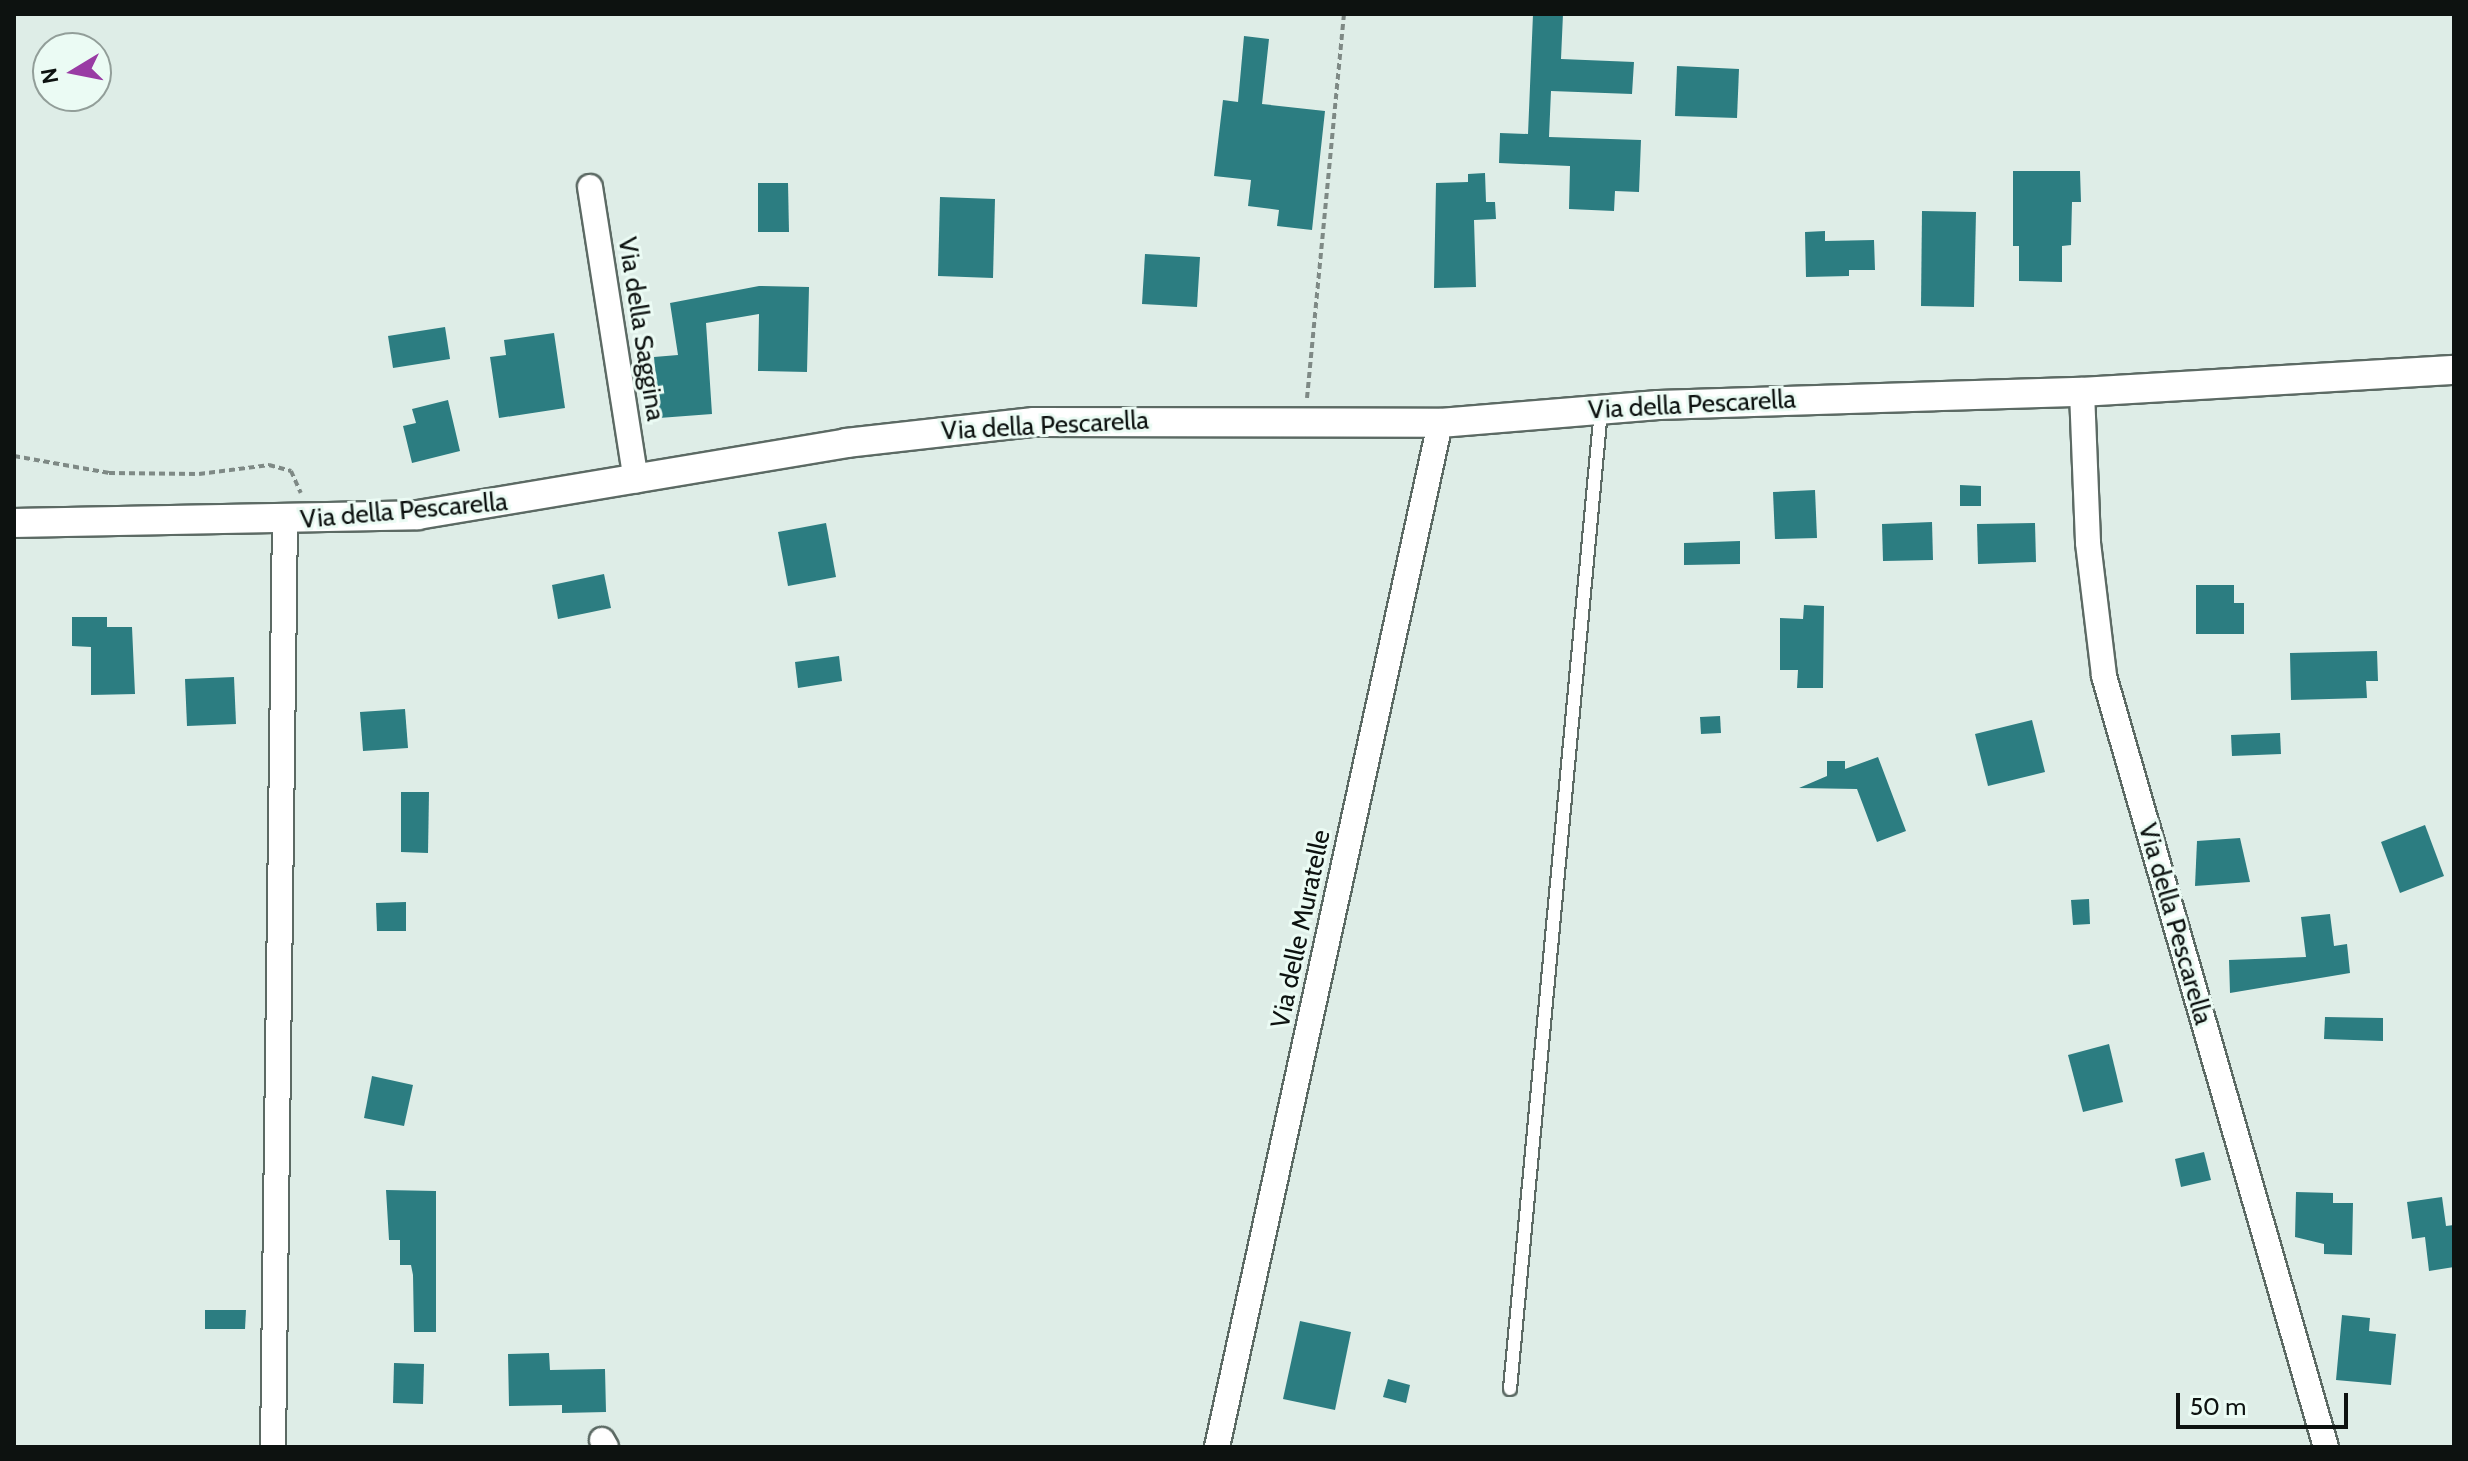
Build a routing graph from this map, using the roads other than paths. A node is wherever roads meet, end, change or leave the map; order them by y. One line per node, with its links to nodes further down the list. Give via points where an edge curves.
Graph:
1 (590, 187): 6 (street, Via della Saggina)
2 (2454, 370): 3 (street, Via della Pescarella)
3 (2082, 392): 4 (street, Via della Pescarella); 12 (street, Via della Pescarella, via 2088,543 2104,676)
4 (1601, 409): 5 (street, Via della Pescarella); 9 (lane)
5 (1440, 423): 6 (street, Via della Pescarella, via 1117,420 985,425); 11 (street, Via delle Muratelle)
6 (636, 480): 7 (street, Via della Pescarella, via 471,509)
7 (299, 521): 8 (street, Via della Pescarella); 10 (street)
8 (14, 523)
9 (1510, 1389)
10 (273, 1447)
11 (1217, 1447)
12 (2326, 1447)

